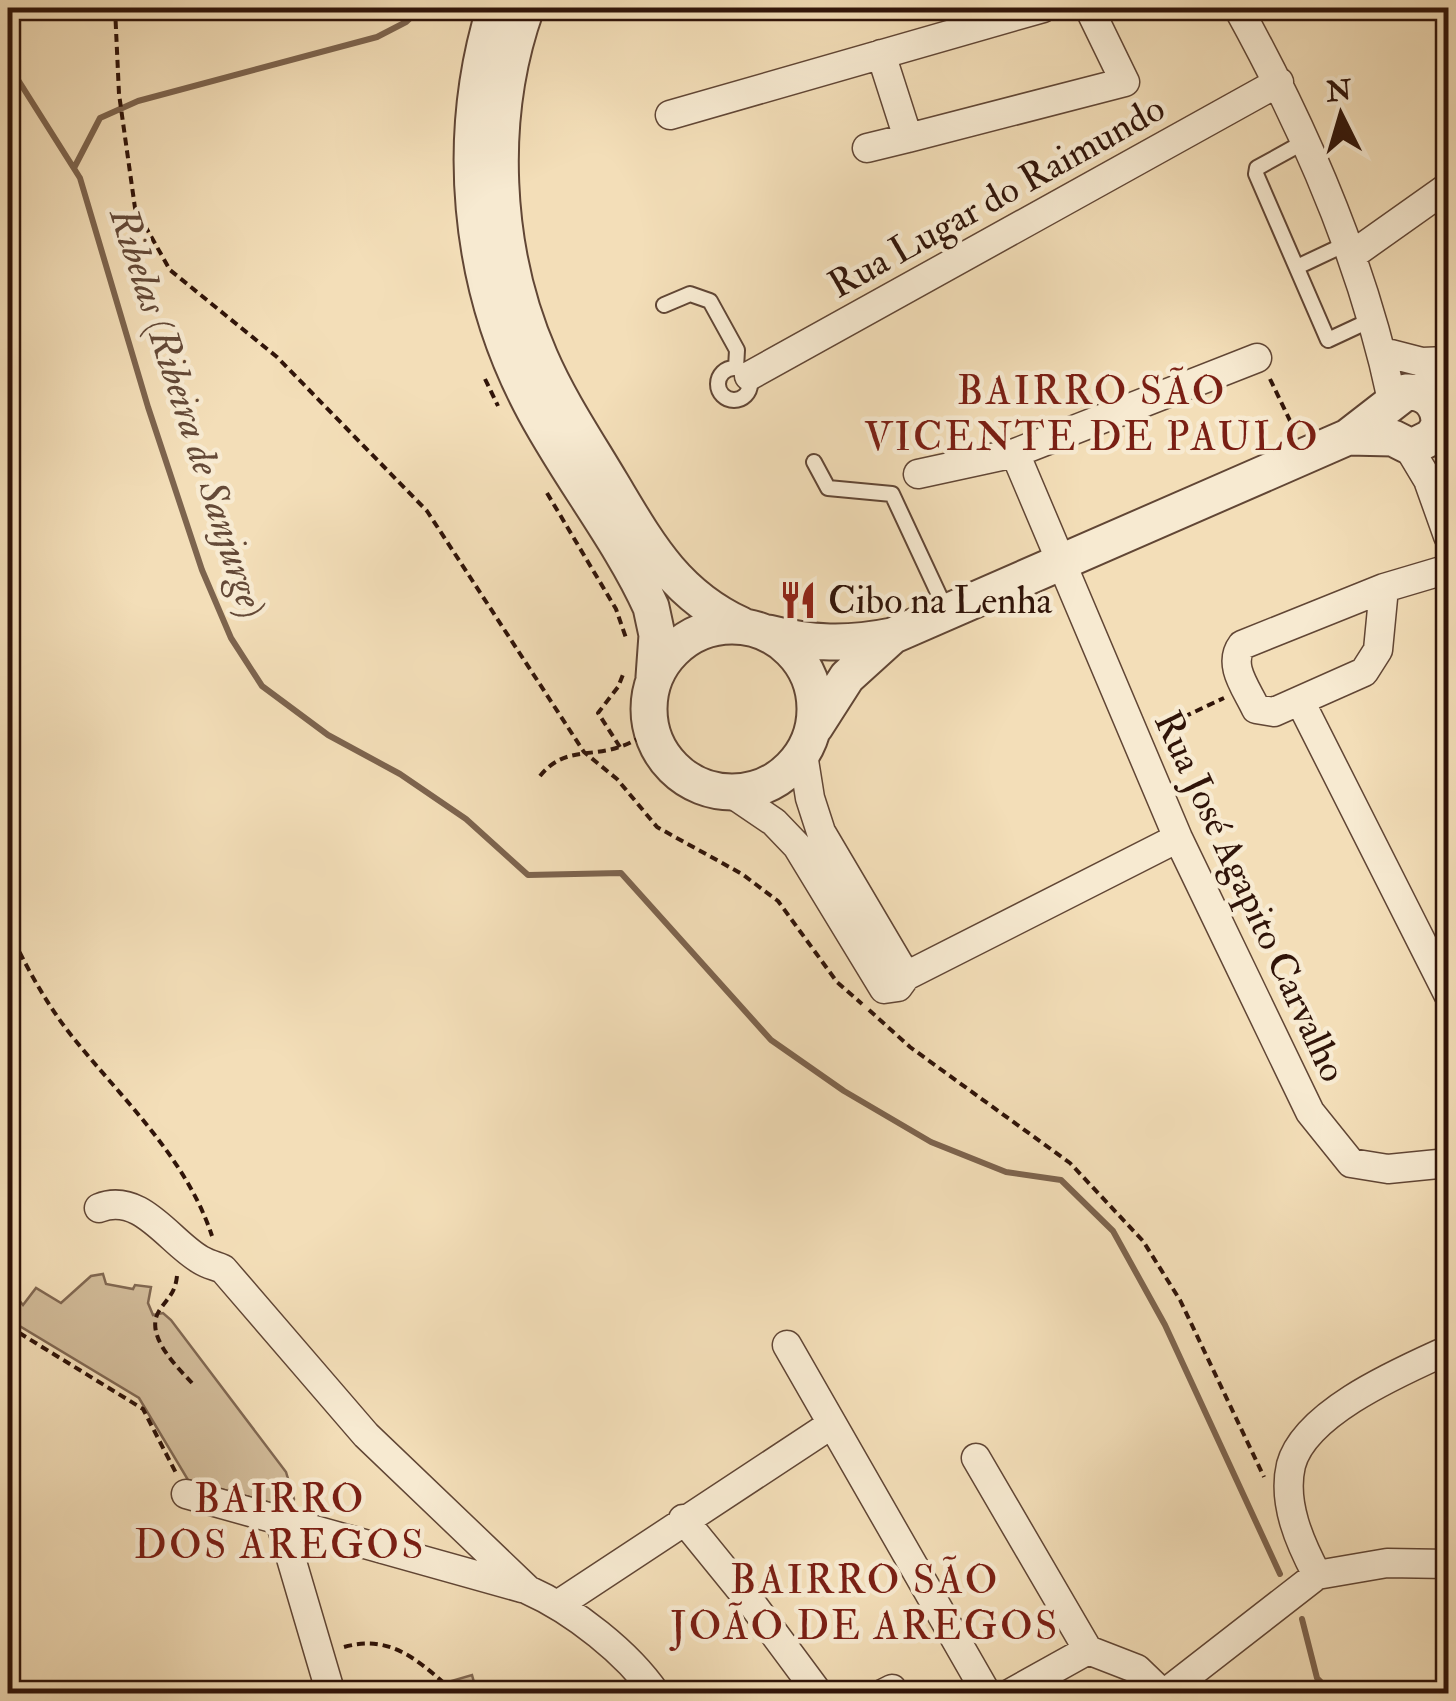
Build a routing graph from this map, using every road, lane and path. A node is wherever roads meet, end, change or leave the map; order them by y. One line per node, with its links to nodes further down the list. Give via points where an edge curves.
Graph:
1 (115, 8): 40 (path, via 136,208 170,270 278,357 427,511)
2 (495, 8): 34 (street, via 472,126 474,220 483,271 531,404 650,607 657,634)
3 (526, 8): 32 (street, via 501,132 504,222 525,318 556,391 676,582)
4 (1043, 8): 7 (street)
5 (1089, 8): 10 (street, via 1125,82)
6 (1238, 8): 8 (street)
7 (882, 54): 9 (street); 10 (street)
8 (1279, 82): 11 (street); 21 (street, Rua Lugar do Raimundo)
9 (670, 114)
10 (908, 138): 12 (street)
11 (1304, 142): 14 (street); 15 (lane, via 1256,168)
12 (868, 148)
13 (1448, 186): 14 (street)
14 (1350, 249): 15 (lane); 17 (street)
15 (1296, 267): 17 (lane, via 1328,340)
16 (664, 305): 21 (lane, via 690,294 710,301)
17 (1381, 336): 19 (street, via 1422,362); 22 (street)
18 (1257, 358): 23 (path); 24 (street)
19 (1448, 361)
20 (1448, 369): 22 (street)
21 (742, 372)
22 (1415, 416): 27 (street); 28 (street, via 1348,436)
23 (1296, 434)
24 (1015, 453): 26 (street); 28 (street, Rua José Agapito Carvalho)
25 (814, 462): 31 (lane, via 828,488 892,494)
26 (918, 474)
27 (1448, 536)
28 (1060, 562): 31 (street); 38 (street, Rua José Agapito Carvalho)
29 (1448, 569): 30 (street)
30 (1384, 588): 35 (street, via 1242,646 1234,664); 36 (street, via 1373,663)
31 (947, 612): 33 (street)
32 (754, 629): 33 (street, via 834,644); 34 (street, via 714,626 689,637); 39 (street, via 791,649 808,672 816,699)
33 (892, 636): 39 (street, via 847,677)
34 (654, 678): 37 (street)
35 (1246, 688): 36 (street, via 1256,709 1265,712); 38 (path)
36 (1300, 701): 46 (street)
37 (650, 731): 40 (path, via 620,747); 42 (street, via 680,776)
38 (1136, 739): 43 (street, Rua José Agapito Carvalho)
39 (809, 741): 42 (street, via 784,776); 45 (street, via 810,798 821,832)
40 (584, 752): 41 (path, via 552,762); 58 (path, via 657,826 778,901 837,982 910,1046 1070,1163 1116,1210 1180,1300 1259,1470)
41 (540, 776)
42 (731, 793): 45 (street, via 797,846 884,989 898,987)
43 (1178, 838): 45 (street); 47 (street, Rua José Agapito Carvalho, via 1310,1112 1351,1163)
44 (8, 928): 50 (path, via 68,1032 166,1149 201,1203)
45 (906, 976)
46 (1448, 994)
47 (1448, 1163)
48 (99, 1208): 49 (street, via 124,1206)
49 (174, 1236): 50 (street, via 199,1260); 54 (path, via 176,1286 156,1320 166,1354)
50 (223, 1269): 63 (street, via 366,1435)
51 (8, 1326): 57 (path, via 143,1409)
52 (786, 1345): 55 (street)
53 (1448, 1350): 58 (street, via 1333,1410 1292,1463)
54 (192, 1383)
55 (832, 1424): 59 (street); 73 (street)
56 (976, 1458): 65 (street)
57 (186, 1494): 60 (street)
58 (1292, 1506): 62 (street, via 1299,1542)
59 (684, 1520): 64 (street); 70 (street)
60 (280, 1521): 63 (street); 66 (street)
61 (1448, 1564): 62 (street, via 1387,1563)
62 (1316, 1576): 75 (street)
63 (528, 1590): 64 (street)
64 (559, 1604): 69 (street, via 642,1674)
65 (1088, 1650): 74 (street); 75 (street, via 1138,1669)
66 (320, 1654): 67 (path, via 356,1644 386,1645 414,1657); 68 (street)
67 (444, 1683)
68 (332, 1694)
69 (656, 1694)
70 (819, 1694)
71 (882, 1694): 72 (street)
72 (894, 1694)
73 (986, 1694)
74 (1009, 1694)
75 (1163, 1694)

